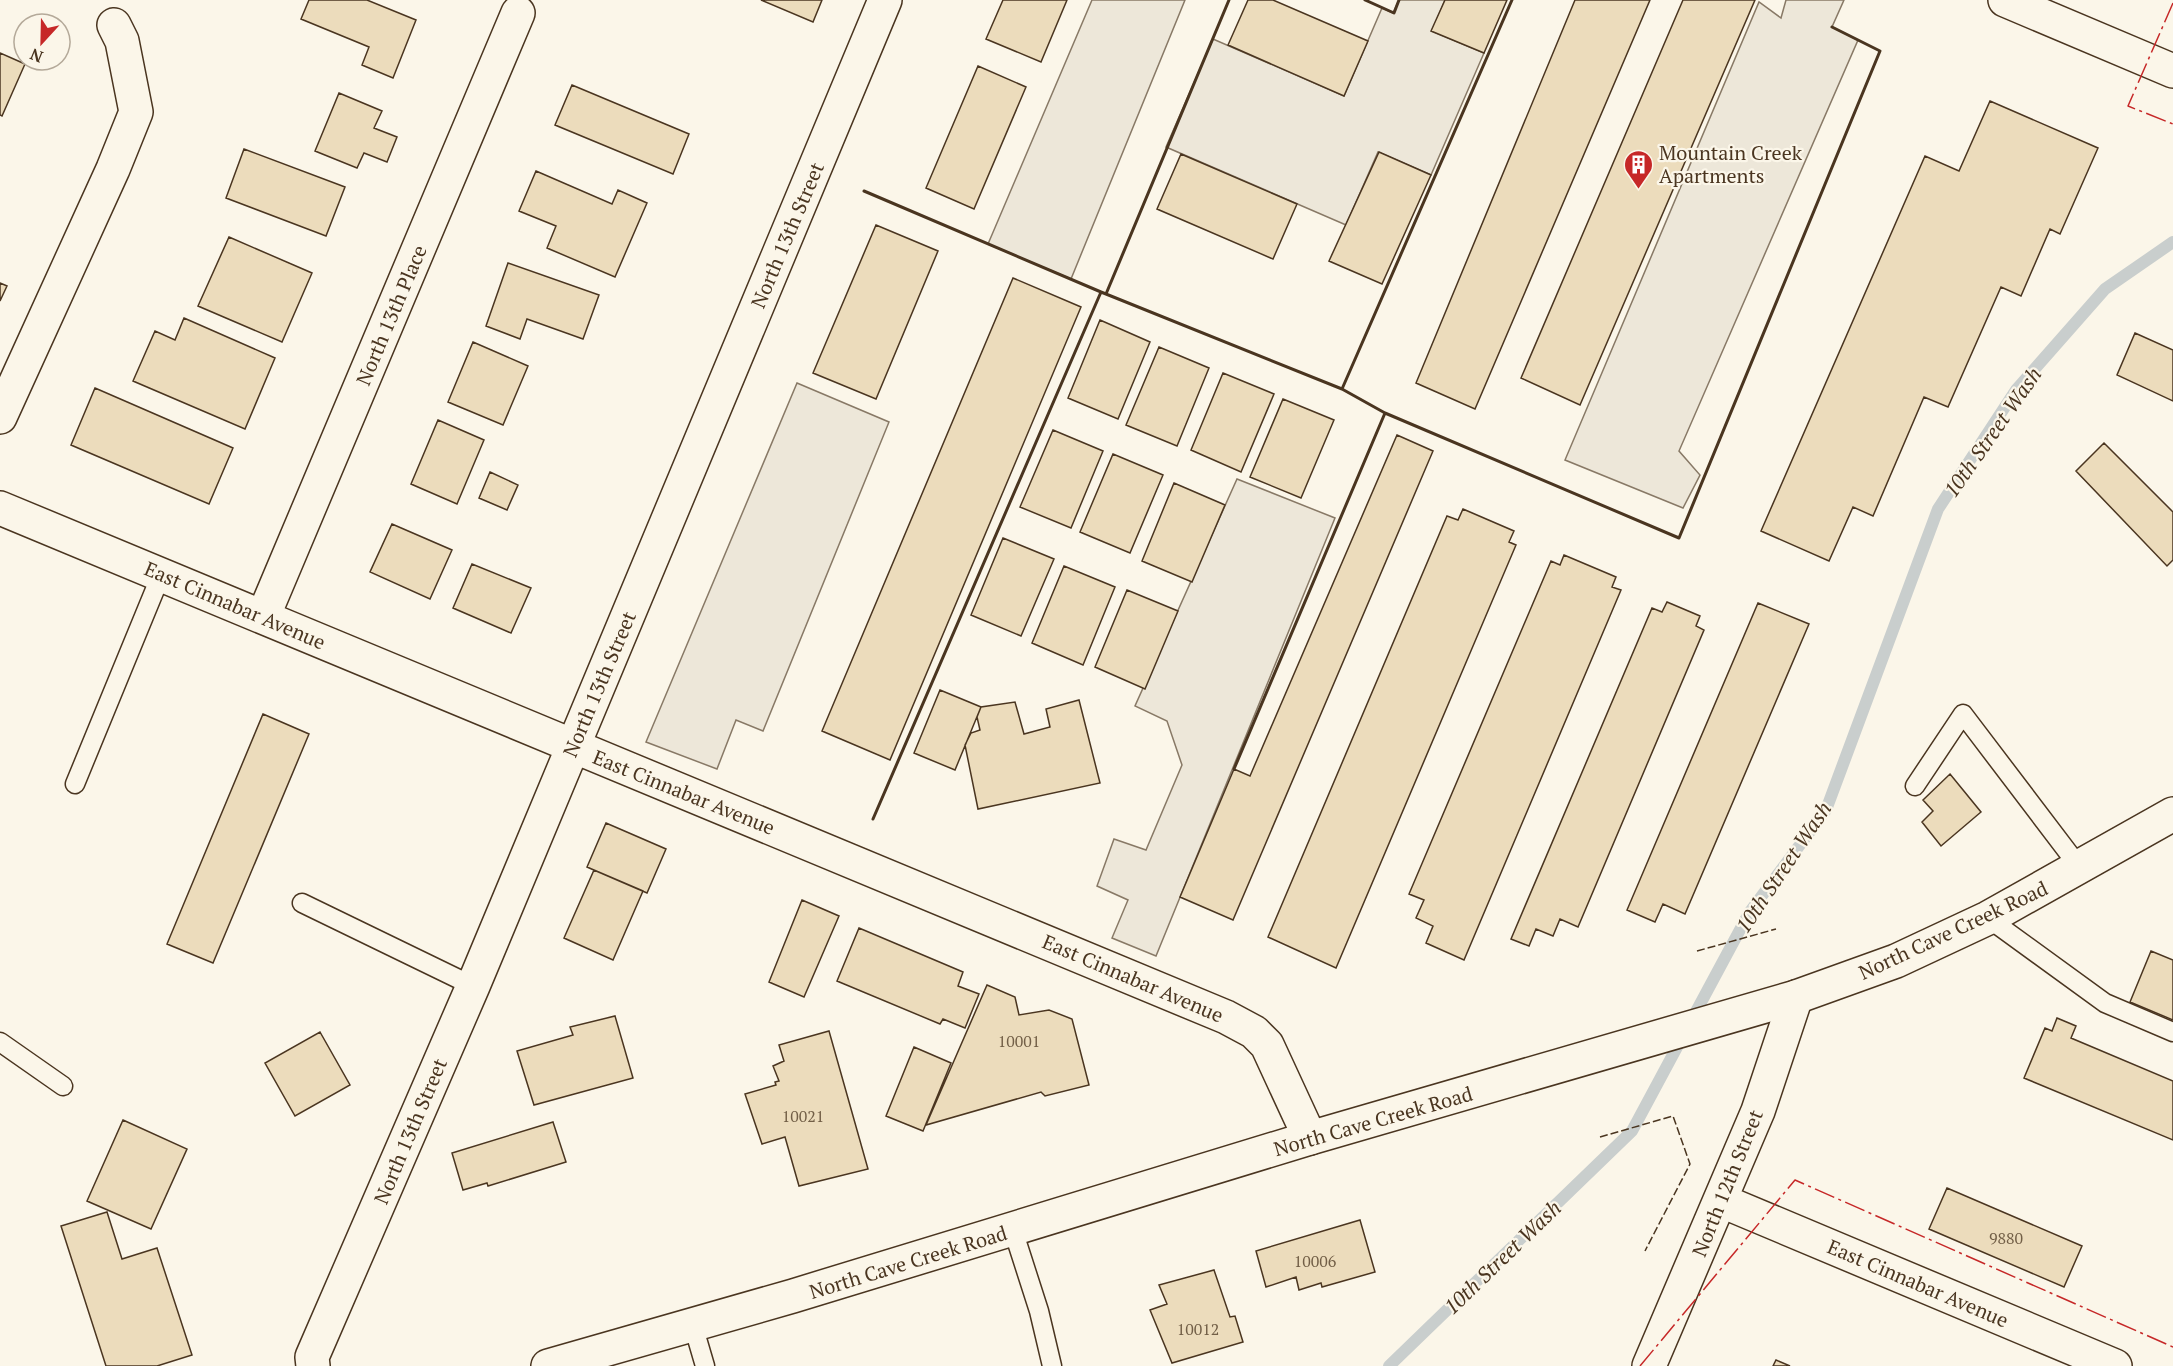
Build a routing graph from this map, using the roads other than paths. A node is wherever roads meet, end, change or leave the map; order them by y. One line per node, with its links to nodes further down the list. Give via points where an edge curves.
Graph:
1 (885, 0): 10 (street, North 13th Street)
2 (2004, 0): 5 (street)
3 (518, 13): 9 (street, North 13th Place)
4 (114, 25): 6 (street, via 122,41 136,112)
5 (2173, 71)
6 (0, 417)
7 (2, 513): 8 (street, East Cinnabar Avenue)
8 (161, 574): 9 (street, East Cinnabar Avenue); 11 (lane)
9 (263, 617): 10 (street, East Cinnabar Avenue)
10 (573, 746): 17 (street, North 13th Street); 22 (street, East Cinnabar Avenue, via 1226,1017 1254,1032 1267,1045)
11 (75, 784)
12 (1915, 786): 14 (lane, via 1962,714)
13 (2173, 814): 14 (street, North Cave Creek Road)
14 (2080, 868): 16 (street, North Cave Creek Road)
15 (302, 903): 17 (lane)
16 (1988, 918): 18 (street, North Cave Creek Road, via 1896,961); 19 (lane, via 2105,1003)
17 (473, 986): 27 (street, North 13th Street, via 312,1357)
18 (1796, 997): 22 (street, North Cave Creek Road); 23 (street, North 12th Street, via 1758,1111)
19 (2173, 1032)
20 (0, 1042): 21 (lane)
21 (63, 1086)
22 (1310, 1138): 24 (street, North Cave Creek Road)
23 (1722, 1201): 30 (street, North 12th Street); 31 (street, East Cinnabar Avenue)
24 (1013, 1230): 25 (street, North Cave Creek Road); 29 (lane)
25 (693, 1324): 26 (street, North Cave Creek Road); 28 (lane)
26 (567, 1363)
27 (313, 1366)
28 (705, 1366)
29 (1052, 1366)
30 (1649, 1366)
31 (2115, 1366)

